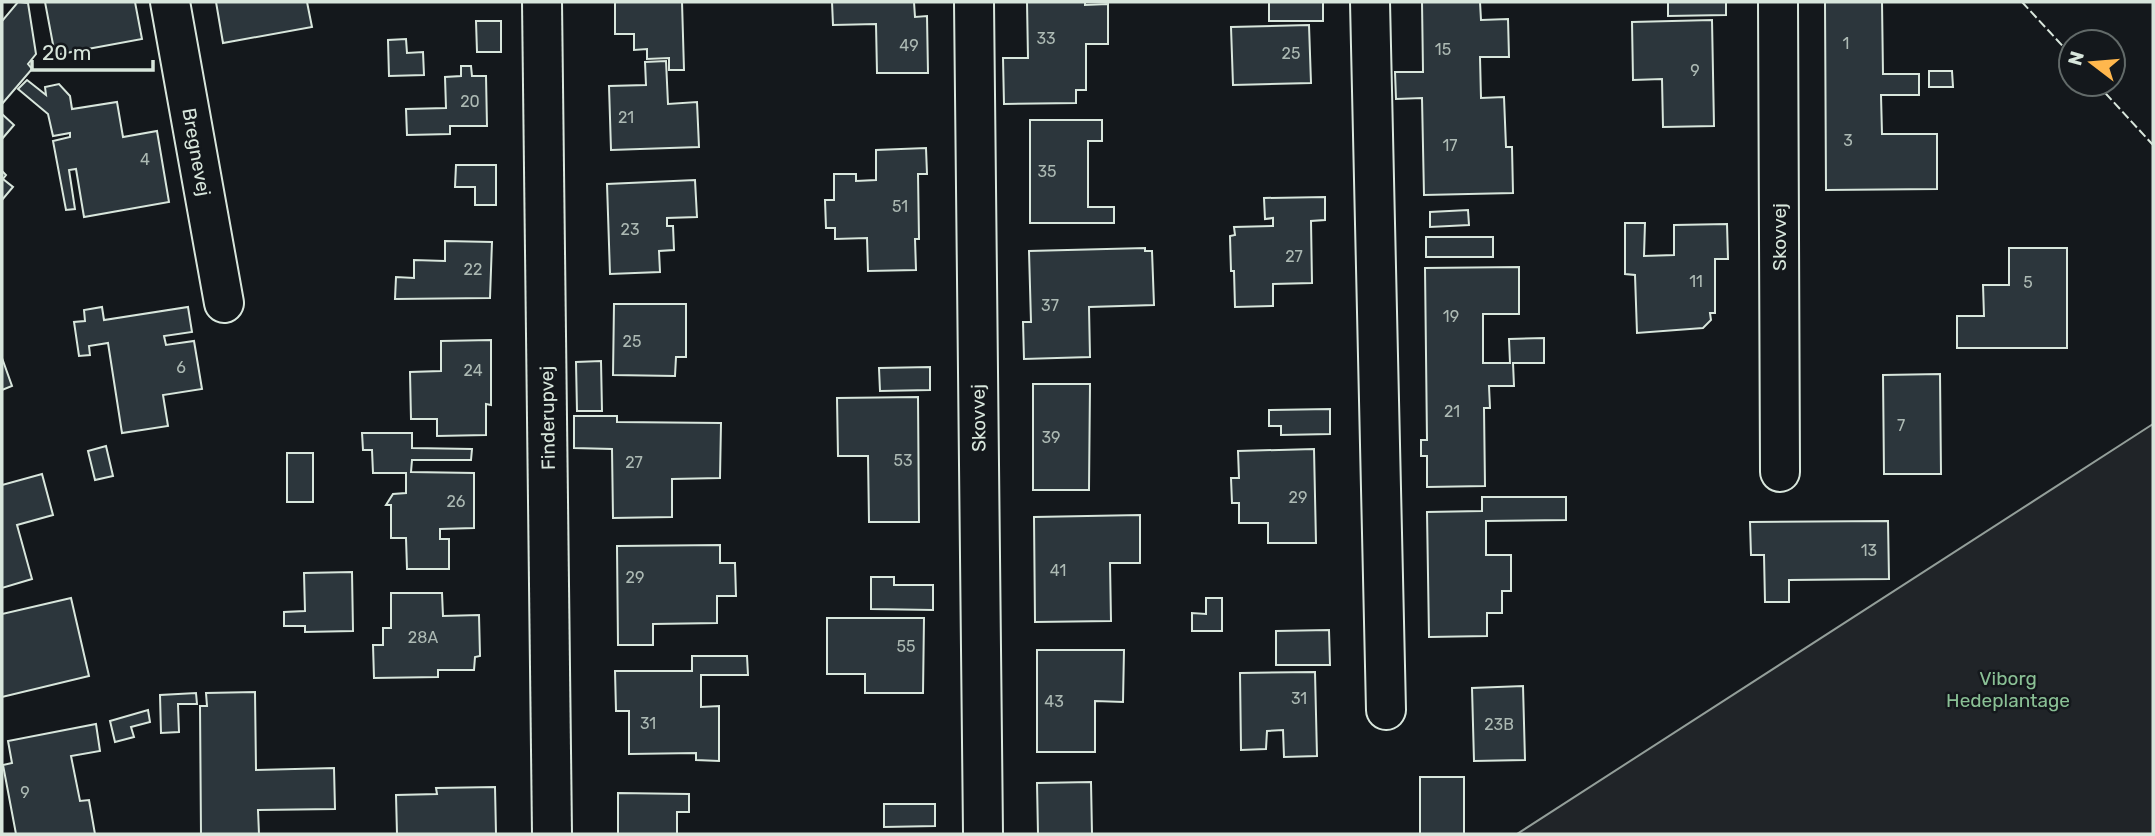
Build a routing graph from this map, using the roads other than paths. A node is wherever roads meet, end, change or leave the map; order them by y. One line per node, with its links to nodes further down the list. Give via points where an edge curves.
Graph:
1 (170, 2): 6 (street, Bregnevej)
2 (542, 2): 9 (street, Finderupvej)
3 (974, 2): 10 (street, Skovvej)
4 (1370, 2): 8 (street)
5 (1778, 2): 7 (street, Skovvej)
6 (224, 303)
7 (1780, 472)
8 (1386, 710)
9 (552, 834)
10 (983, 834)

